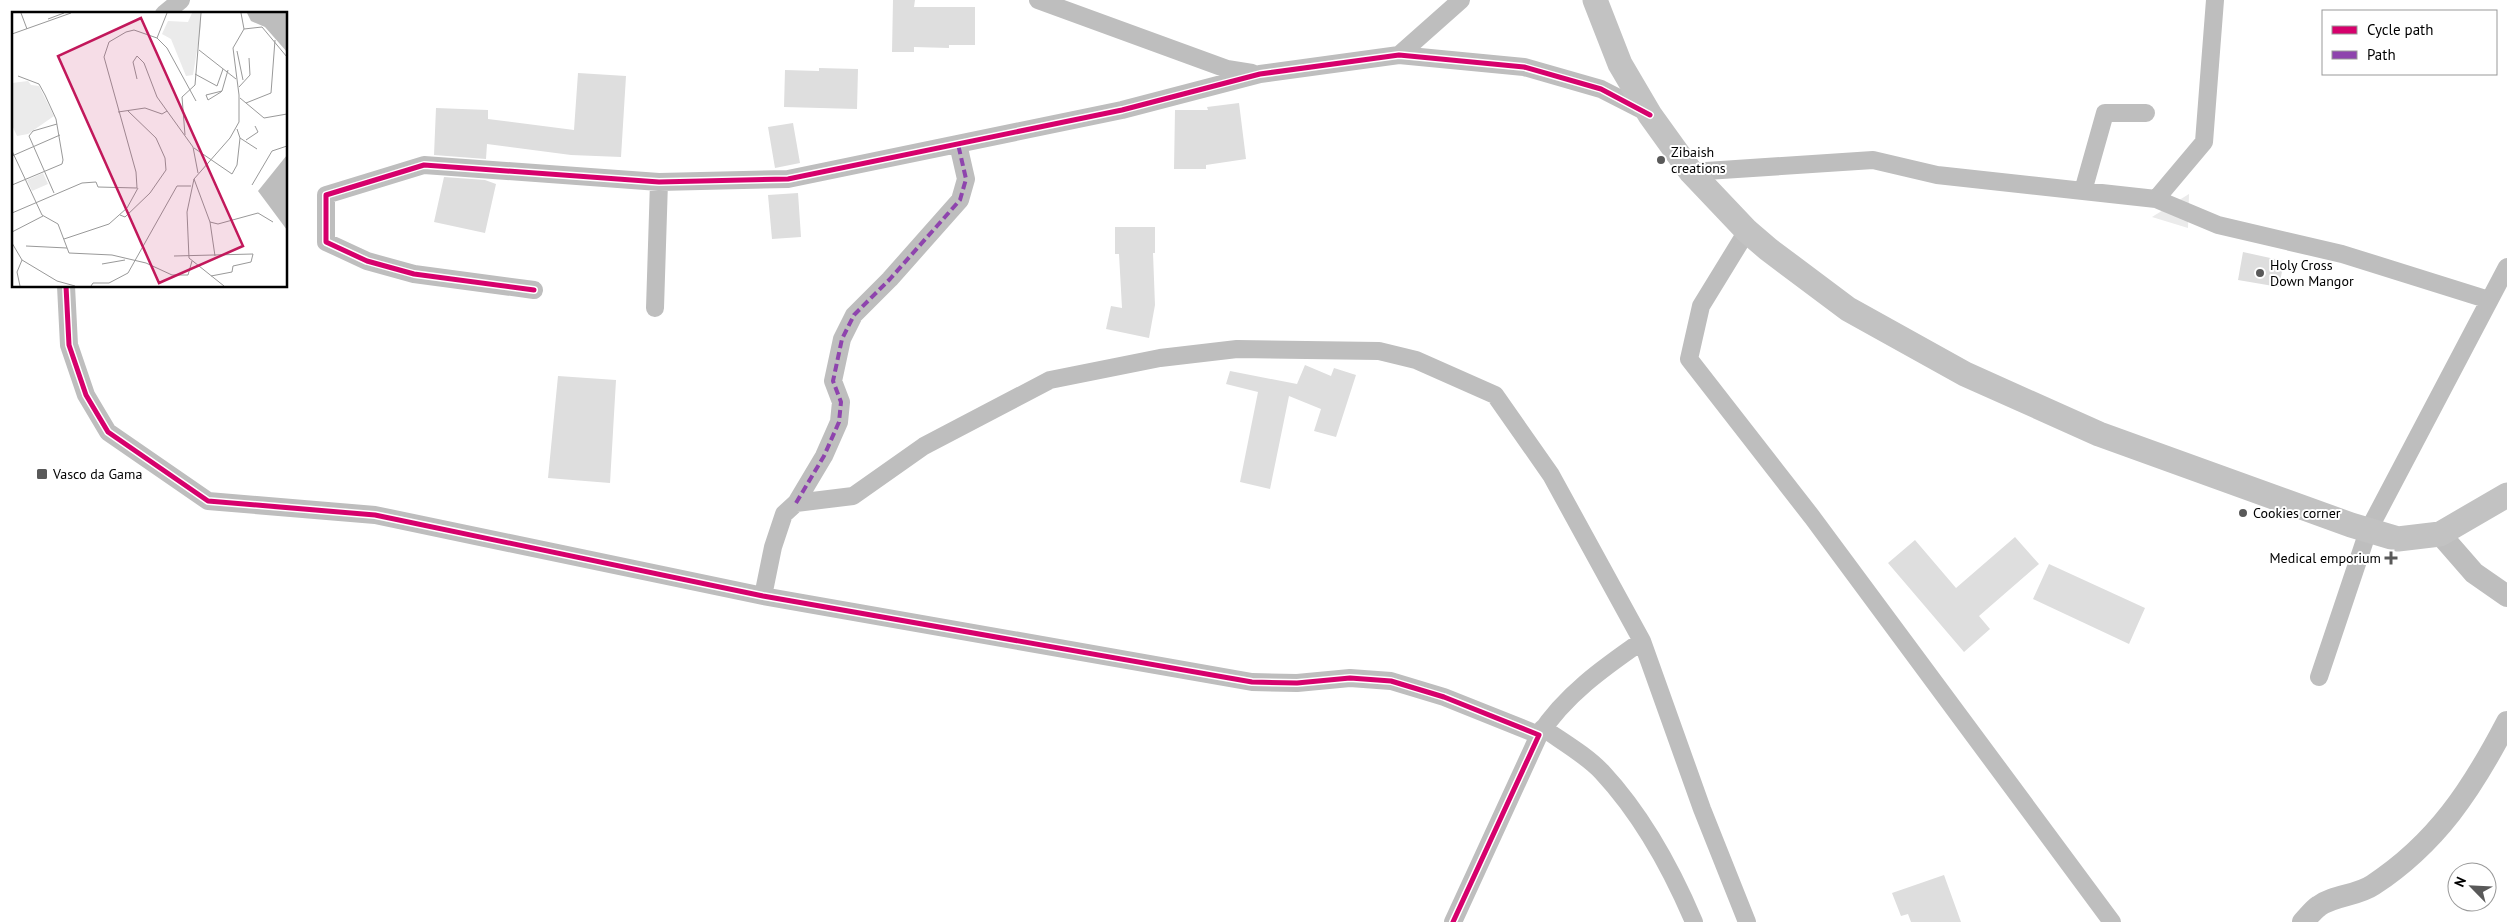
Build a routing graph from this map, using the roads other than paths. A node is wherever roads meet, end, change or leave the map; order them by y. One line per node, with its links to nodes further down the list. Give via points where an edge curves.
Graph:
1 (181, 0): 6 (street)
2 (1038, 0): 8 (street, via 1227,69)
3 (1461, 0): 7 (street)
4 (1595, 0): 10 (main road, via 1620,64)
5 (2215, 0): 15 (street, via 2204,142)
6 (166, 12)
7 (1399, 55): 8 (street); 10 (street, via 1524,67 1601,89)
8 (1260, 74): 11 (street, via 1122,110)
9 (2146, 113): 14 (street, via 2105,113)
10 (1650, 114): 12 (main road)
11 (958, 144): 13 (street, via 788,179); 23 (street, via 966,179 960,200 890,279 854,314 842,339 833,381 841,402 839,422 824,456)
12 (1691, 172): 14 (street, via 1873,160 1937,175); 16 (main road)
13 (659, 182): 19 (street, via 424,165 326,195 326,242 367,261 414,274); 21 (street)
14 (2083, 191): 15 (street)
15 (2156, 200): 20 (street, via 2218,225 2342,254)
16 (1748, 231): 24 (main road, via 1848,309 1965,374 2098,434); 35 (street, via 1701,306 1689,359 1812,517)
17 (2507, 267): 20 (street)
18 (66, 288): 26 (street, via 69,344 86,394 108,432 208,501 375,515)
19 (534, 290)
20 (2489, 300): 24 (street)
21 (655, 308)
22 (2507, 495): 25 (main road)
23 (796, 503): 26 (street, via 784,514); 28 (street, via 854,496 924,446 1050,380 1160,358 1237,349 1379,351 1416,360 1495,395 1551,475)
24 (2368, 531): 25 (main road, via 2398,540); 29 (street)
25 (2440, 534): 27 (street, via 2474,573)
26 (763, 596): 31 (street, via 1252,682 1297,683 1350,678 1391,681)
27 (2507, 596)
28 (1642, 640): 31 (street, via 1585,682); 34 (street, via 1702,809)
29 (2319, 677)
30 (2507, 722): 36 (street, via 2484,766 2455,809 2403,865 2367,889 2320,905)
31 (1541, 732): 32 (street); 33 (street, via 1601,771 1631,808 1661,857)
32 (1453, 922)
33 (1694, 922)
34 (1747, 922)
35 (2112, 922)
36 (2303, 922)

